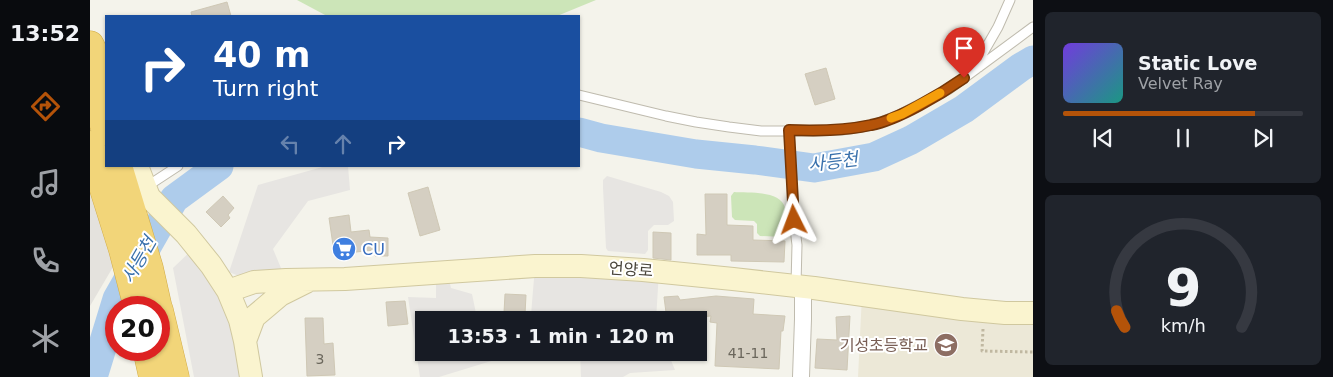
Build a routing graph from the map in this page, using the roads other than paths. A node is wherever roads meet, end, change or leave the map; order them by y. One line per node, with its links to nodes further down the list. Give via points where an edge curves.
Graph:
1 (1010, 0): 4 (lane, via 979,60)
2 (1033, 27): 4 (lane)
3 (90, 45): 5 (highway)
4 (979, 67): 9 (lane, via 902,114 873,125 842,130)
5 (105, 76)
6 (90, 83): 8 (highway)
7 (580, 95): 9 (lane, via 696,122 761,131)
8 (105, 128)
9 (789, 130): 20 (lane)
10 (90, 145): 16 (highway)
11 (118, 167): 23 (highway)
12 (137, 167): 15 (street)
13 (177, 167): 15 (lane)
14 (90, 184): 16 (highway, via 110,240)
15 (147, 192): 17 (street)
16 (124, 250): 22 (highway)
17 (211, 265): 19 (street); 21 (street)
18 (310, 279): 19 (street, 언양로); 20 (street, 언양로, via 581,266); 25 (street, via 280,295 254,317)
19 (254, 282): 21 (street, 언양로)
20 (800, 287): 24 (street, 언양로, via 984,311); 33 (street, via 803,318)
21 (228, 291): 25 (street)
22 (135, 296)
23 (155, 296)
24 (1033, 313)
25 (245, 341): 32 (street)
26 (170, 357): 31 (highway)
27 (135, 361): 29 (highway)
28 (149, 361): 30 (highway)
29 (132, 377)
30 (153, 377)
31 (175, 377)
32 (251, 377)
33 (801, 377)

